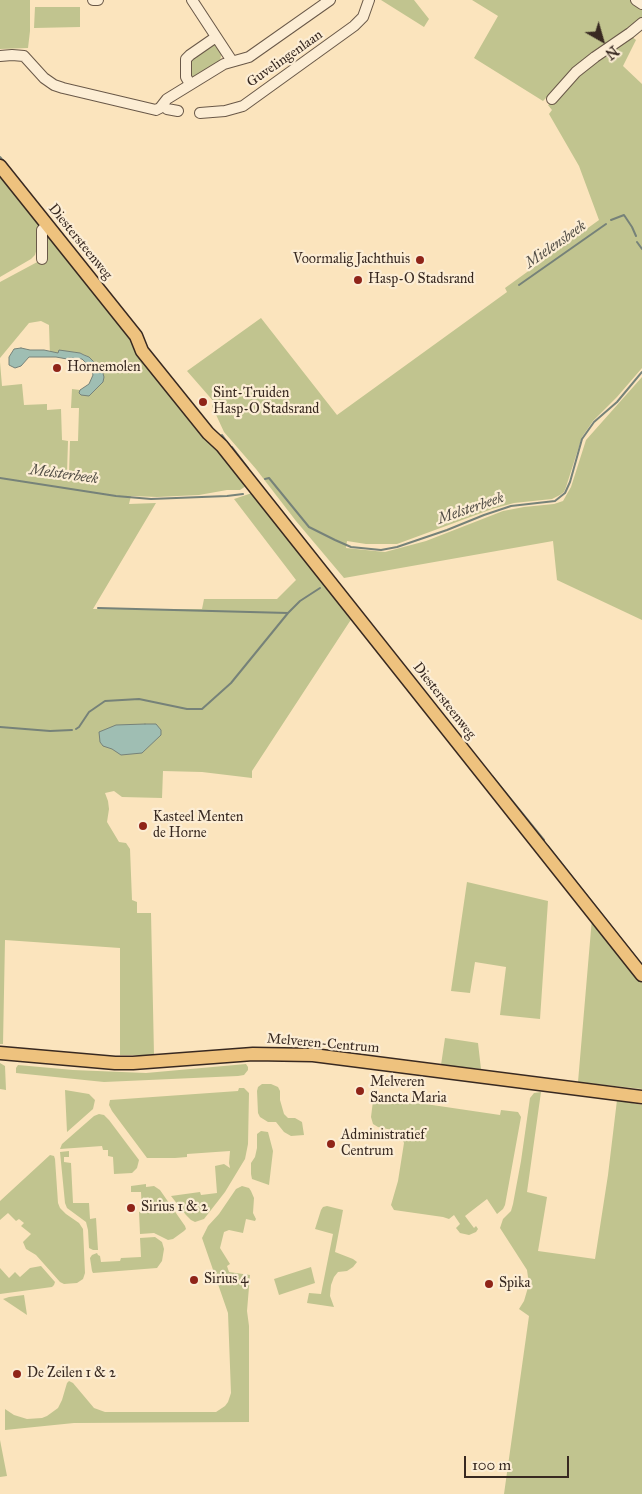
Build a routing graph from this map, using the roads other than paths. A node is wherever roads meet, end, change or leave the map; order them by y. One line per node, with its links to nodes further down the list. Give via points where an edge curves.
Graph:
1 (93, 0): 2 (street)
2 (98, 0)
3 (192, 0): 9 (street)
4 (330, 0): 11 (street, via 249,57)
5 (369, 0): 16 (street, Guvelingenlaan, via 363,17 354,26 243,106)
6 (636, 0): 7 (street)
7 (642, 4)
8 (642, 23): 13 (street, via 576,72)
9 (216, 37): 11 (street); 12 (street, via 186,59 186,77)
10 (0, 56): 14 (street, via 24,56 44,78 63,88 156,110)
11 (232, 61): 12 (street)
12 (190, 84): 14 (street)
13 (552, 99)
14 (163, 105): 15 (street, via 167,110)
15 (178, 111)
16 (200, 113)
17 (0, 166): 18 (main road, Diestersteenweg)
18 (47, 225): 19 (street, via 42,230); 20 (main road, Diestersteenweg, via 136,336 142,351 222,446)
19 (42, 259)
20 (642, 975)
21 (0, 1054): 22 (main road, Melveren-Centrum, via 124,1063 253,1054 313,1055)
22 (642, 1097)

